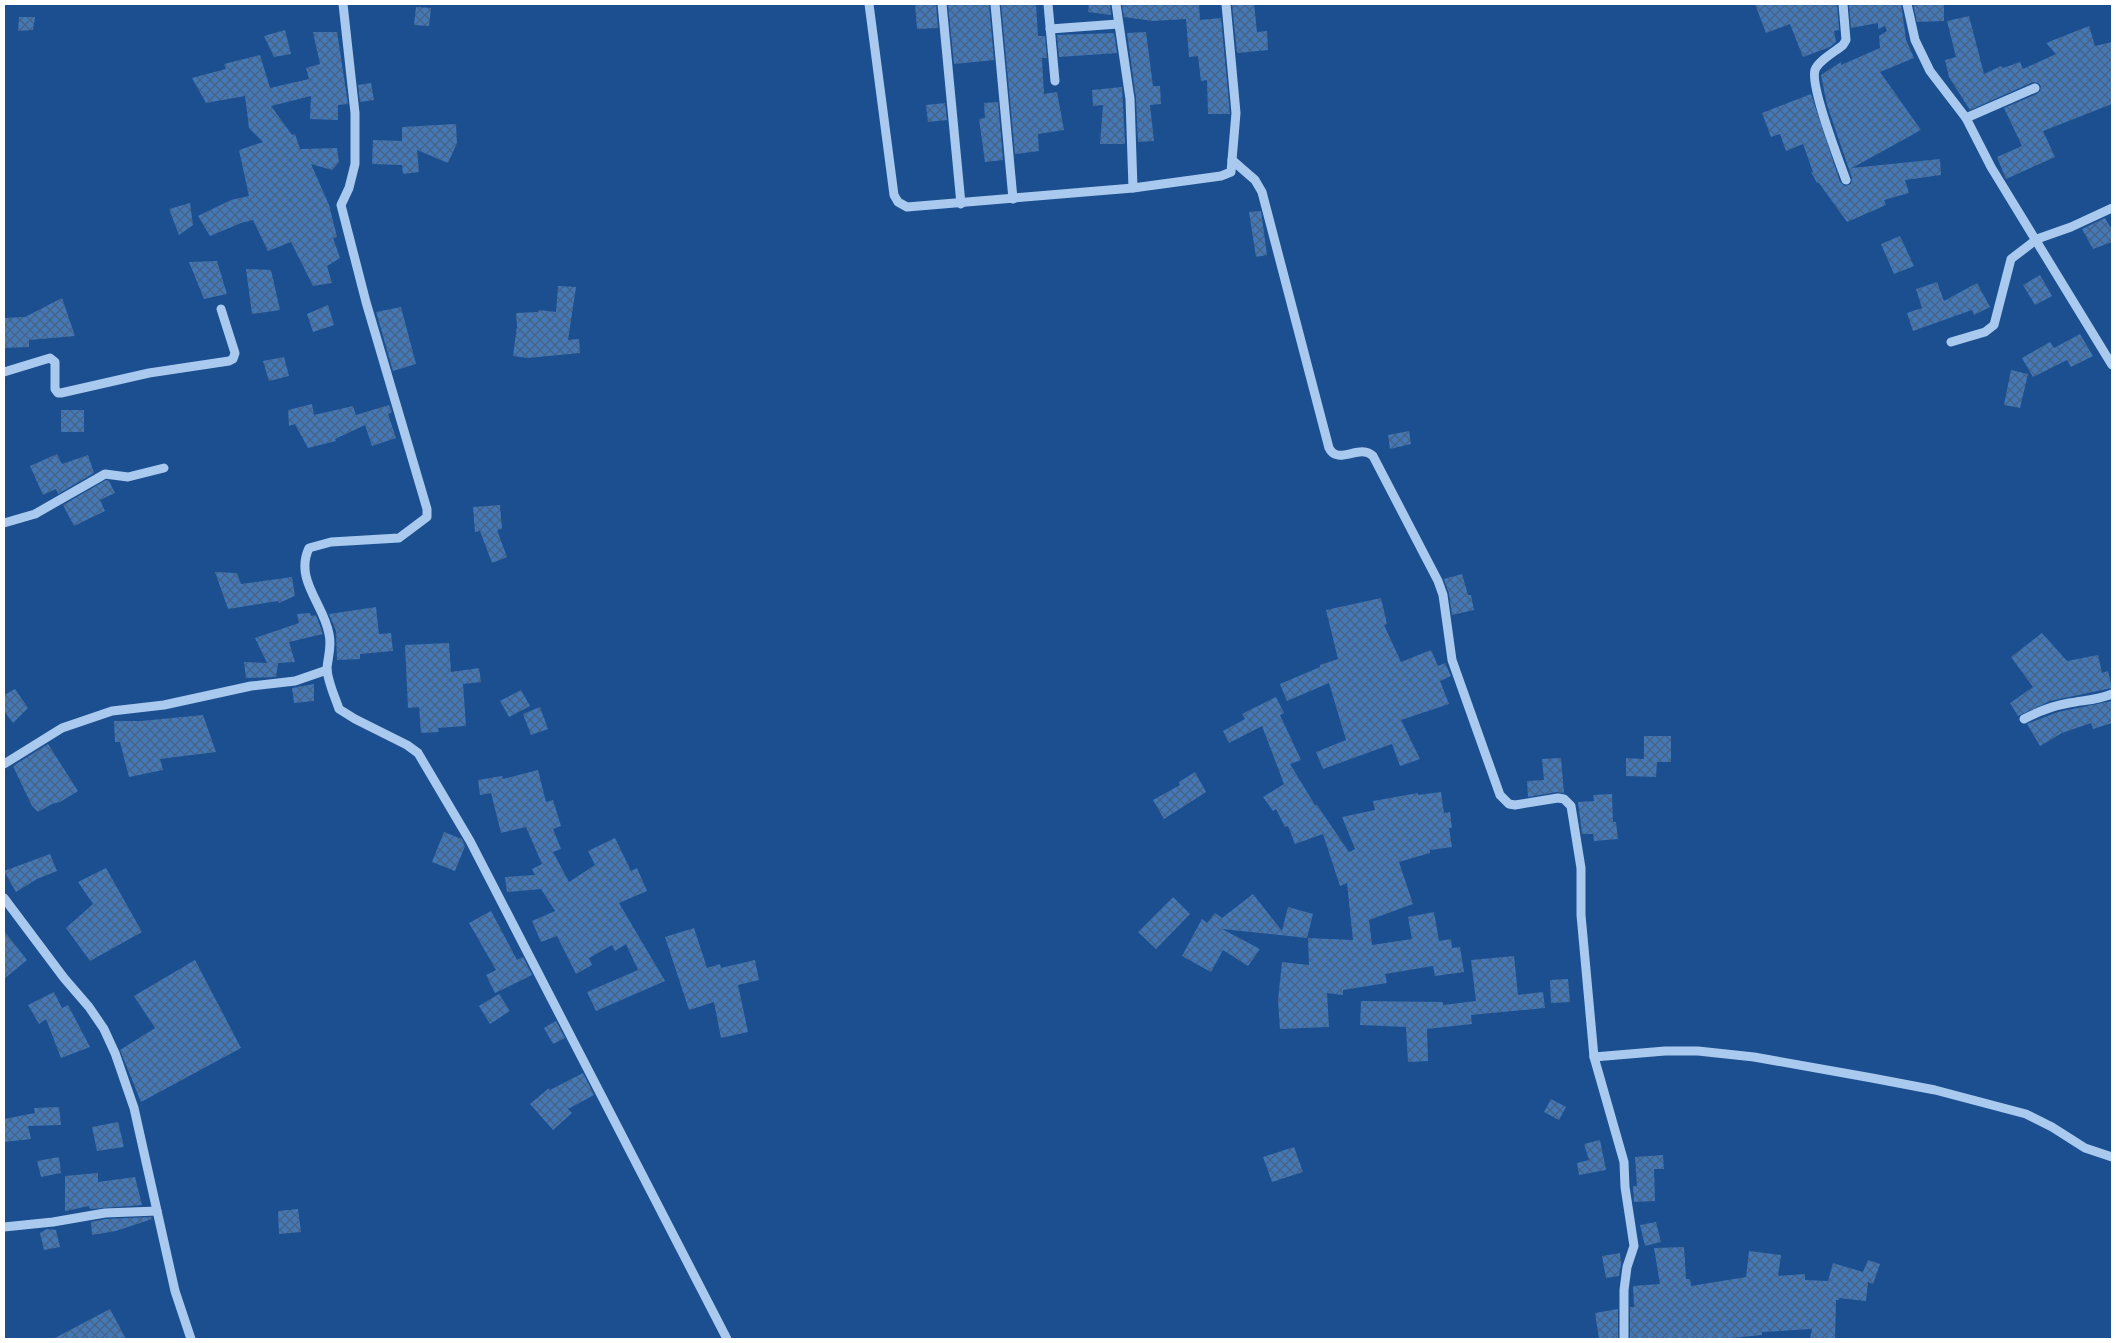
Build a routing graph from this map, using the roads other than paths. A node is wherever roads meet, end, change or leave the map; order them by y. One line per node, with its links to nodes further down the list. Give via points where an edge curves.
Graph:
1 (343, 4): 28 (street, via 354,113 355,164 341,205 427,517 399,538 331,542 309,548 304,557 307,584 329,632 331,648)
2 (869, 4): 19 (street, via 894,195 907,207)
3 (942, 4): 19 (street)
4 (995, 4): 18 (street)
5 (1048, 4): 11 (street)
6 (1116, 4): 10 (street)
7 (1226, 4): 15 (street, via 1236,113)
8 (1843, 4): 16 (street, via 1846,40 1817,66 1814,80)
9 (1907, 4): 14 (street, via 1914,40 1930,71)
10 (1118, 24): 11 (street); 17 (street, via 1130,99)
11 (1050, 30): 12 (street)
12 (1055, 81)
13 (2035, 88): 14 (street)
14 (1966, 118): 21 (street, via 1991,167)
15 (1232, 160): 17 (street, via 1231,172 1221,176); 33 (street, via 1255,180 1262,192 1331,453 1362,451 1373,456 1438,581 1452,660 1500,795 1515,805 1558,798 1571,806 1581,868 1581,915)
16 (1846, 180)
17 (1133, 188): 18 (street)
18 (1013, 199): 19 (street)
19 (961, 204)
20 (2112, 208): 21 (street)
21 (2036, 239): 23 (street, via 2012,258 1994,325 1985,332); 24 (street)
22 (221, 309): 25 (street, via 235,353 230,361 149,373 61,393 55,389 54,362 50,358)
23 (1951, 342)
24 (2112, 362)
25 (4, 372)
26 (164, 468): 27 (street, via 128,477 105,474 35,514)
27 (4, 523)
28 (327, 670): 31 (street, via 295,681 112,711 62,728); 38 (street, via 339,709 418,753 451,808)
29 (2112, 694): 30 (street, via 2092,702 2050,707)
30 (2024, 719)
31 (4, 764)
32 (4, 898): 35 (street, via 104,1029 134,1108)
33 (1594, 1057): 34 (street, via 1698,1051 1863,1076 1935,1090 2026,1114 2085,1148); 39 (street, via 1624,1162 1634,1246 1624,1290)
34 (2112, 1157)
35 (157, 1211): 36 (street, via 105,1213); 37 (street)
36 (4, 1227)
37 (191, 1339)
38 (727, 1339)
39 (1624, 1339)

